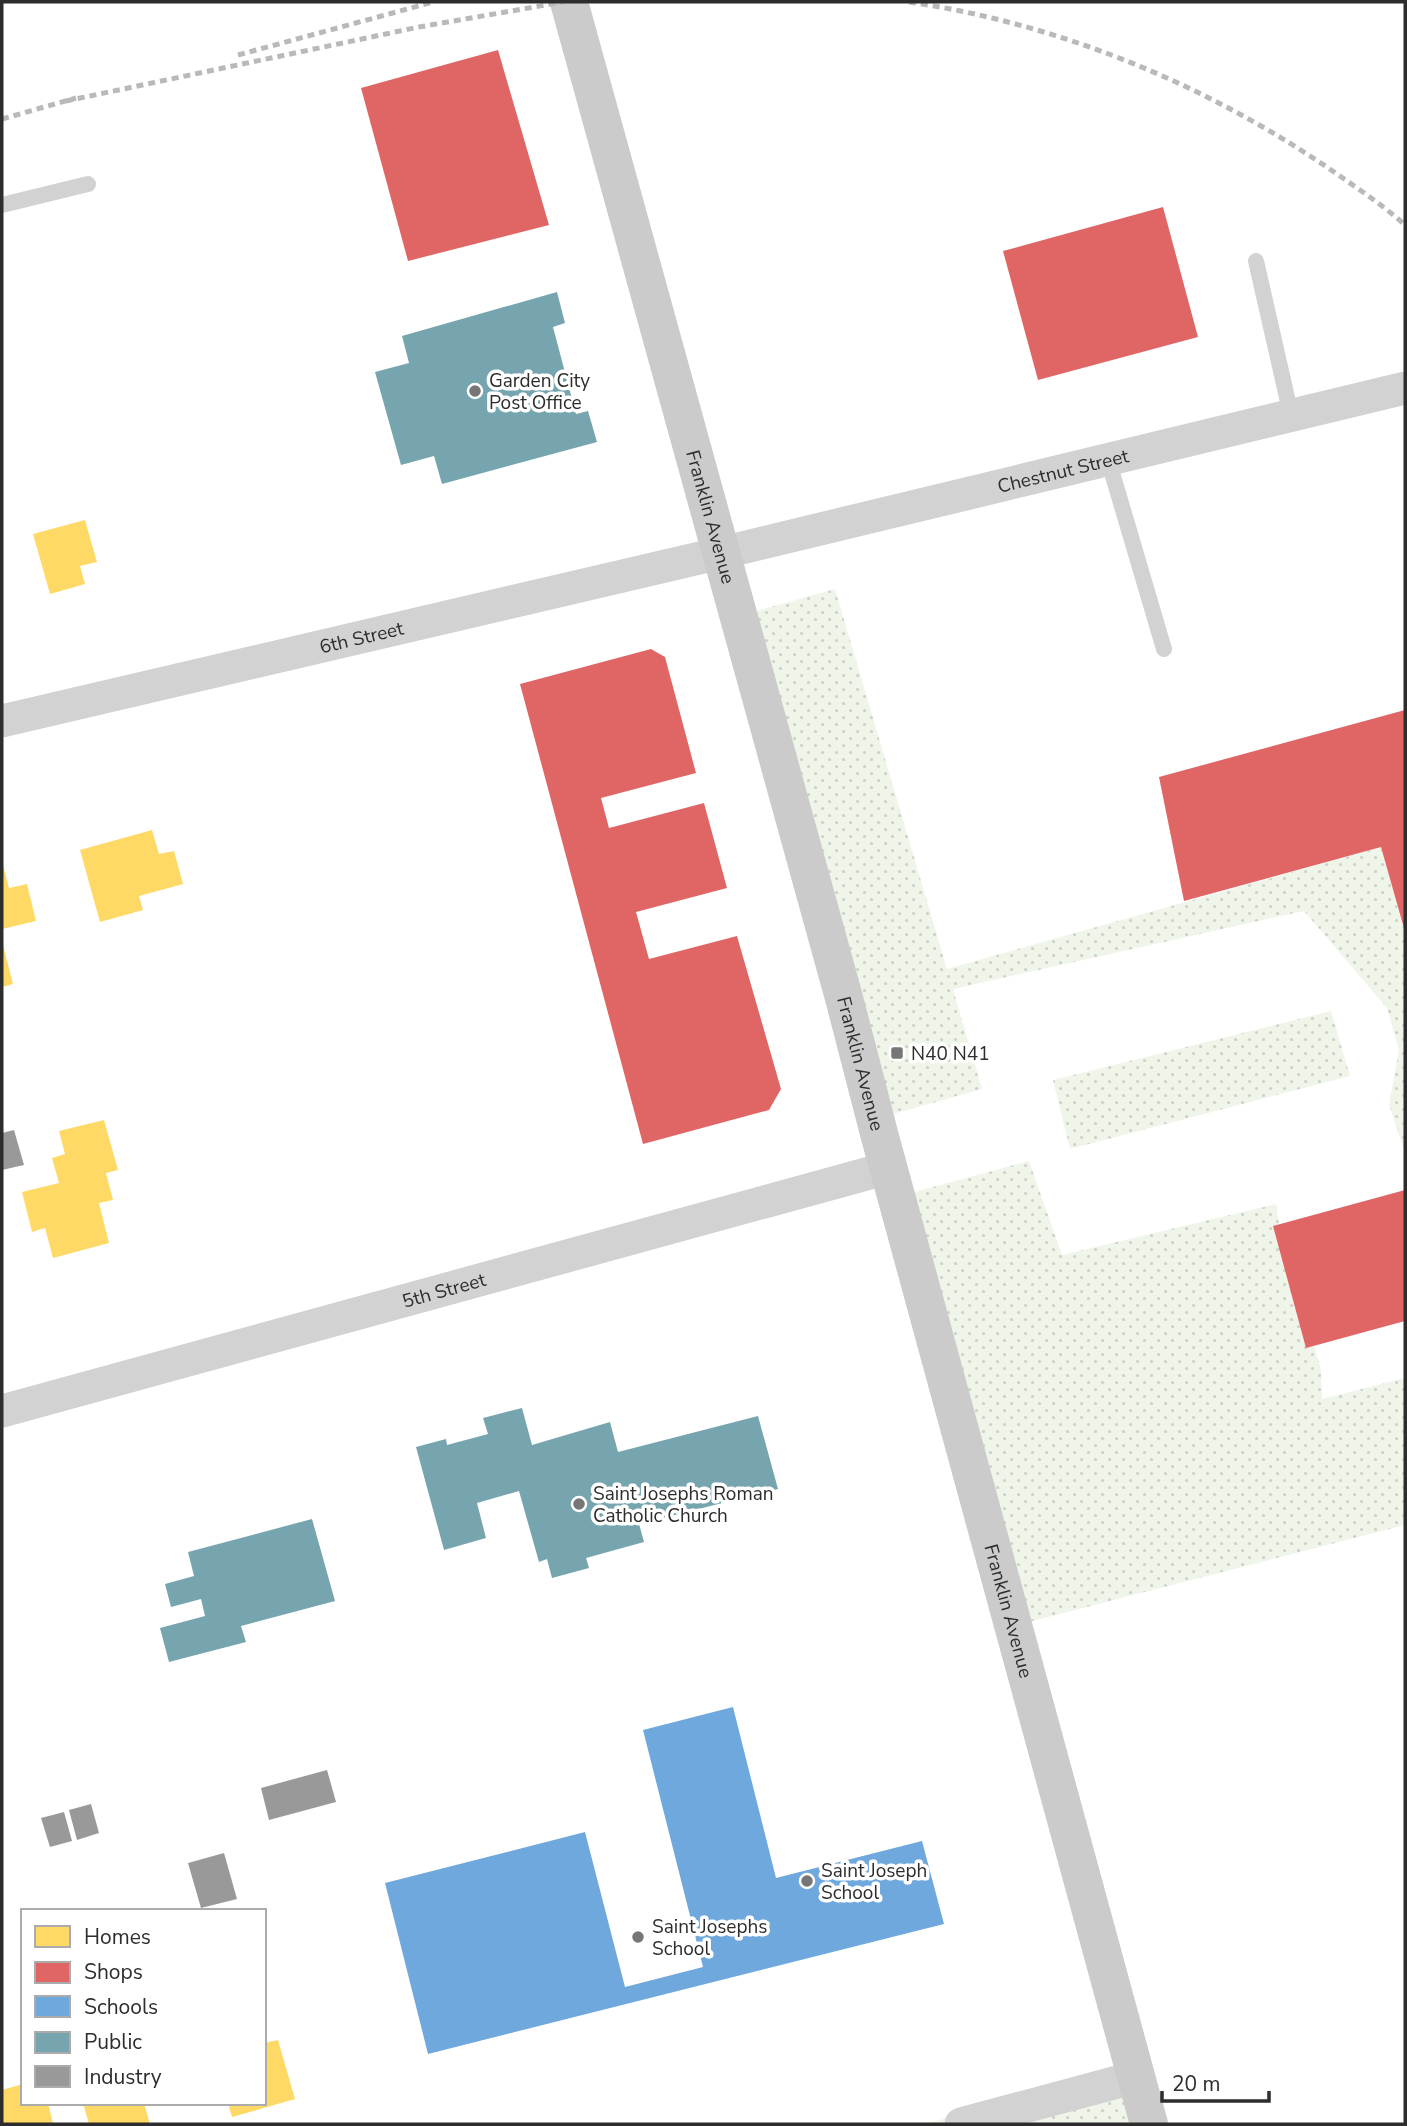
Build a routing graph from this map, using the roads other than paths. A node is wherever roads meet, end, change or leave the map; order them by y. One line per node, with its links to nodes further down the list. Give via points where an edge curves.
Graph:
1 (569, 2): 8 (main road, Franklin Avenue)
2 (88, 184): 3 (lane)
3 (2, 205)
4 (1256, 261): 6 (lane)
5 (1405, 388): 6 (street, Chestnut Street)
6 (1292, 415): 7 (street, Chestnut Street)
7 (1108, 459): 8 (street, Chestnut Street); 9 (lane)
8 (721, 553): 10 (street, 6th Street); 11 (main road, Franklin Avenue)
9 (1164, 649)
10 (2, 721)
11 (888, 1168): 12 (street, 5th Street); 13 (main road, Franklin Avenue)
12 (2, 1411)
13 (1136, 2077): 14 (street); 15 (main road, Franklin Avenue)
14 (961, 2124)
15 (1149, 2124)

